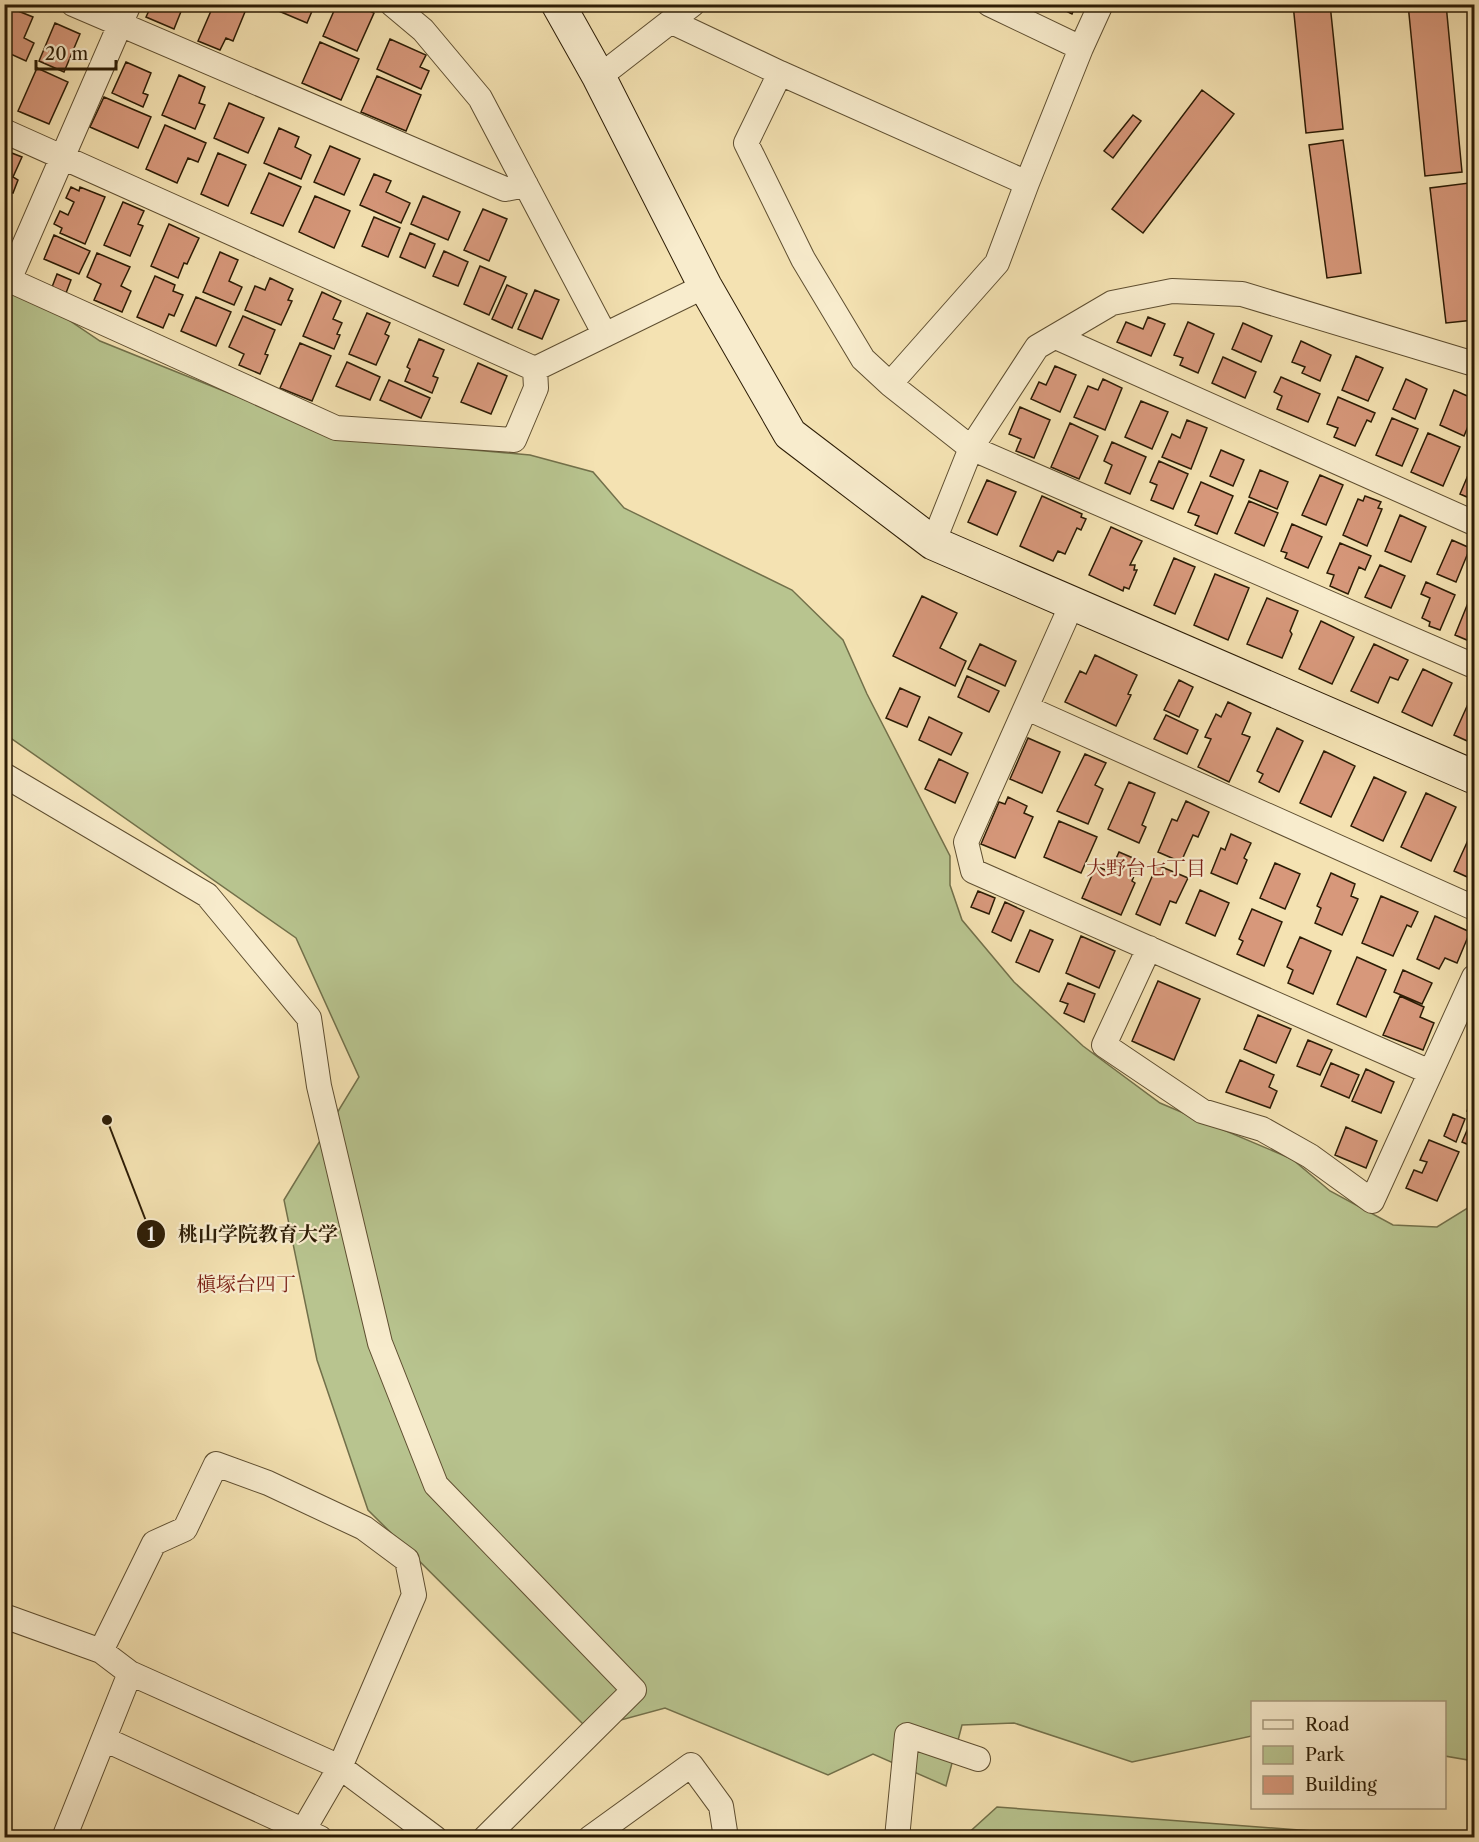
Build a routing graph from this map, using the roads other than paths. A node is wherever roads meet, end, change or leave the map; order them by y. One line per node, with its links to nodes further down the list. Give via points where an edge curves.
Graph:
1 (73, 4): 7 (street)
2 (392, 4): 15 (street, via 423,30 480,98)
3 (558, 4): 11 (street)
4 (693, 4): 8 (street)
5 (989, 4): 9 (street)
6 (1101, 4): 9 (street)
7 (124, 15): 13 (street); 15 (street, via 505,189)
8 (672, 22): 10 (street); 11 (street)
9 (1081, 48): 14 (street)
10 (780, 73): 14 (street); 21 (street, via 746,143 803,259 863,359)
11 (598, 77): 16 (street)
12 (4, 131): 13 (street)
13 (63, 157): 20 (street); 20 (street, via 9,279 336,428 514,440 536,388)
14 (1027, 183): 21 (street, via 997,263)
15 (526, 185): 17 (street)
16 (705, 286): 17 (street); 24 (street, via 790,434)
17 (604, 335): 20 (street)
18 (1056, 337): 19 (street, via 1112,303 1172,291 1242,294); 22 (street, via 1037,347); 23 (street)
19 (1474, 364)
20 (535, 369)
21 (890, 384): 22 (street)
22 (971, 448): 24 (street); 26 (street)
23 (1474, 523)
24 (933, 543): 25 (street)
25 (1072, 604): 27 (street); 29 (street)
26 (1474, 666)
27 (1027, 708): 30 (street); 31 (street, via 966,842 974,871)
28 (4, 775): 43 (street, via 207,895 309,1018 319,1086 380,1343 436,1485 634,1690)
29 (1474, 777)
30 (1474, 908)
31 (1149, 948): 33 (street); 33 (street, via 1104,1045 1202,1111 1262,1129 1310,1156 1372,1201)
32 (1474, 976): 33 (street)
33 (1430, 1072)
34 (4, 1616): 35 (street)
35 (101, 1651): 36 (street); 39 (street, via 154,1543 185,1529 216,1464 268,1483 364,1528 407,1560 414,1595)
36 (130, 1673): 37 (street); 39 (street)
37 (104, 1739): 40 (street); 41 (street)
38 (978, 1759): 46 (street, via 908,1735)
39 (340, 1767): 40 (street); 42 (street)
40 (312, 1833)
41 (64, 1838)
42 (435, 1838)
43 (485, 1838)
44 (590, 1838): 45 (street, via 691,1765 721,1806)
45 (726, 1838)
46 (897, 1838)

